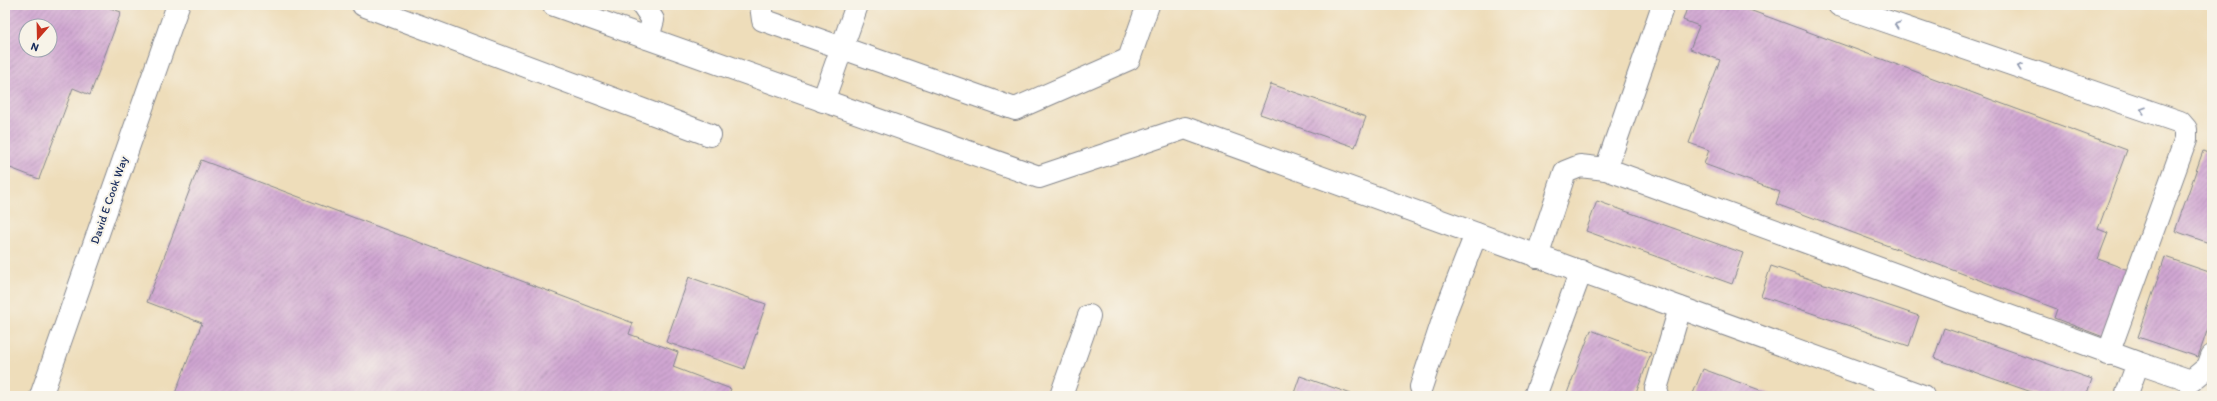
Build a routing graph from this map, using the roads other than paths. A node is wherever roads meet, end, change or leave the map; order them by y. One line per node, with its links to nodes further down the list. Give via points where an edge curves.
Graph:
1 (178, 5): 24 (street, David E Cook Way)
2 (363, 5): 13 (street)
3 (554, 5): 10 (street)
4 (643, 5): 10 (street, via 653,20)
5 (761, 5): 11 (street, via 763,20)
6 (857, 5): 11 (street)
7 (1148, 5): 11 (street, via 1129,59 1016,109)
8 (1663, 5): 14 (street)
9 (1839, 5): 20 (street, one-way to 9, via 2186,139 2186,129 2180,122)
10 (648, 38): 12 (street)
11 (841, 49): 12 (street)
12 (823, 101): 15 (street, via 1039,177 1185,128)
13 (710, 135)
14 (1606, 169): 16 (street, via 1580,166 1565,172); 20 (street)
15 (1476, 234): 16 (street); 23 (street, via 1447,308)
16 (1537, 257): 17 (street)
17 (1581, 272): 18 (street); 26 (street)
18 (1680, 308): 27 (street, via 1656,389); 28 (street)
19 (1089, 316): 25 (street)
20 (2108, 354): 22 (street)
21 (2212, 356): 22 (street, via 2208,367 2191,381)
22 (2138, 364): 29 (street)
23 (1421, 387)
24 (40, 396)
25 (1061, 396)
26 (1535, 396)
27 (1658, 396)
28 (1923, 396)
29 (2126, 396)

